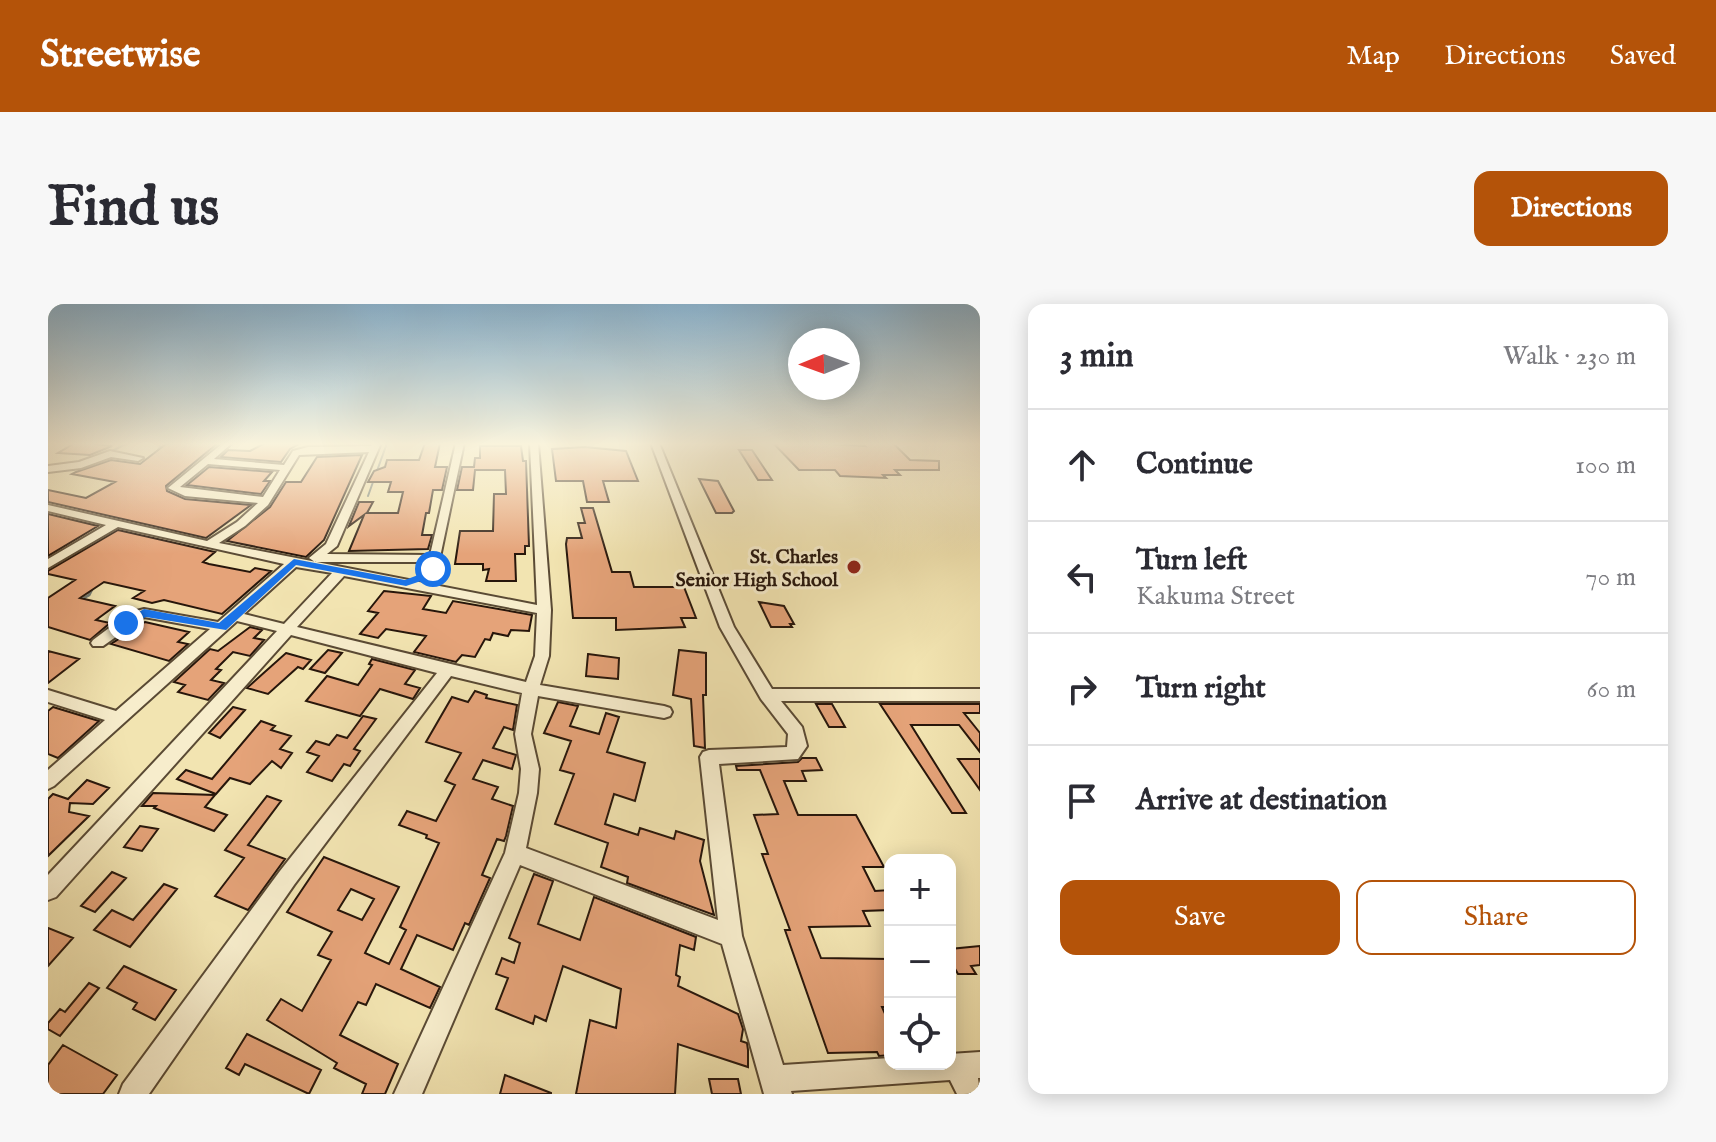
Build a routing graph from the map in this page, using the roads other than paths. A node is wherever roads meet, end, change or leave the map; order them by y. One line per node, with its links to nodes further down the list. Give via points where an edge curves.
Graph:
1 (182, 480): 7 (street, via 175,491)
2 (279, 480): 7 (street)
3 (361, 480): 11 (street, via 331,546)
4 (452, 480): 12 (street)
5 (536, 480): 17 (street)
6 (669, 480): 24 (street, via 727,627)
7 (264, 503): 10 (street)
8 (48, 508): 9 (street)
9 (117, 523): 10 (street); 14 (street)
10 (210, 544): 13 (street)
11 (316, 558): 12 (street); 13 (street)
12 (435, 559): 16 (street, via 430,574)
13 (298, 563): 15 (street); 18 (street)
14 (48, 564)
15 (342, 570): 16 (street); 20 (street)
16 (406, 583): 17 (street)
17 (544, 610): 23 (street, via 542,656)
18 (235, 616): 19 (street); 20 (street)
19 (222, 627): 21 (street, via 144,613); 28 (street)
20 (288, 631): 22 (street); 31 (street)
21 (98, 643)
22 (447, 670): 23 (street); 35 (street, via 287,878)
23 (531, 689): 27 (street); 30 (street, via 523,734 530,769 528,793)
24 (767, 695): 25 (street); 32 (street, via 796,732 798,746 792,754 709,757)
25 (980, 695)
26 (48, 696): 28 (street)
27 (664, 712)
28 (119, 718): 29 (street)
29 (48, 781)
30 (515, 853): 32 (street); 36 (street)
31 (48, 890)
32 (731, 936): 34 (street)
33 (968, 1065): 34 (street); 37 (street)
34 (776, 1086)
35 (133, 1094)
36 (408, 1094)
37 (971, 1094)

